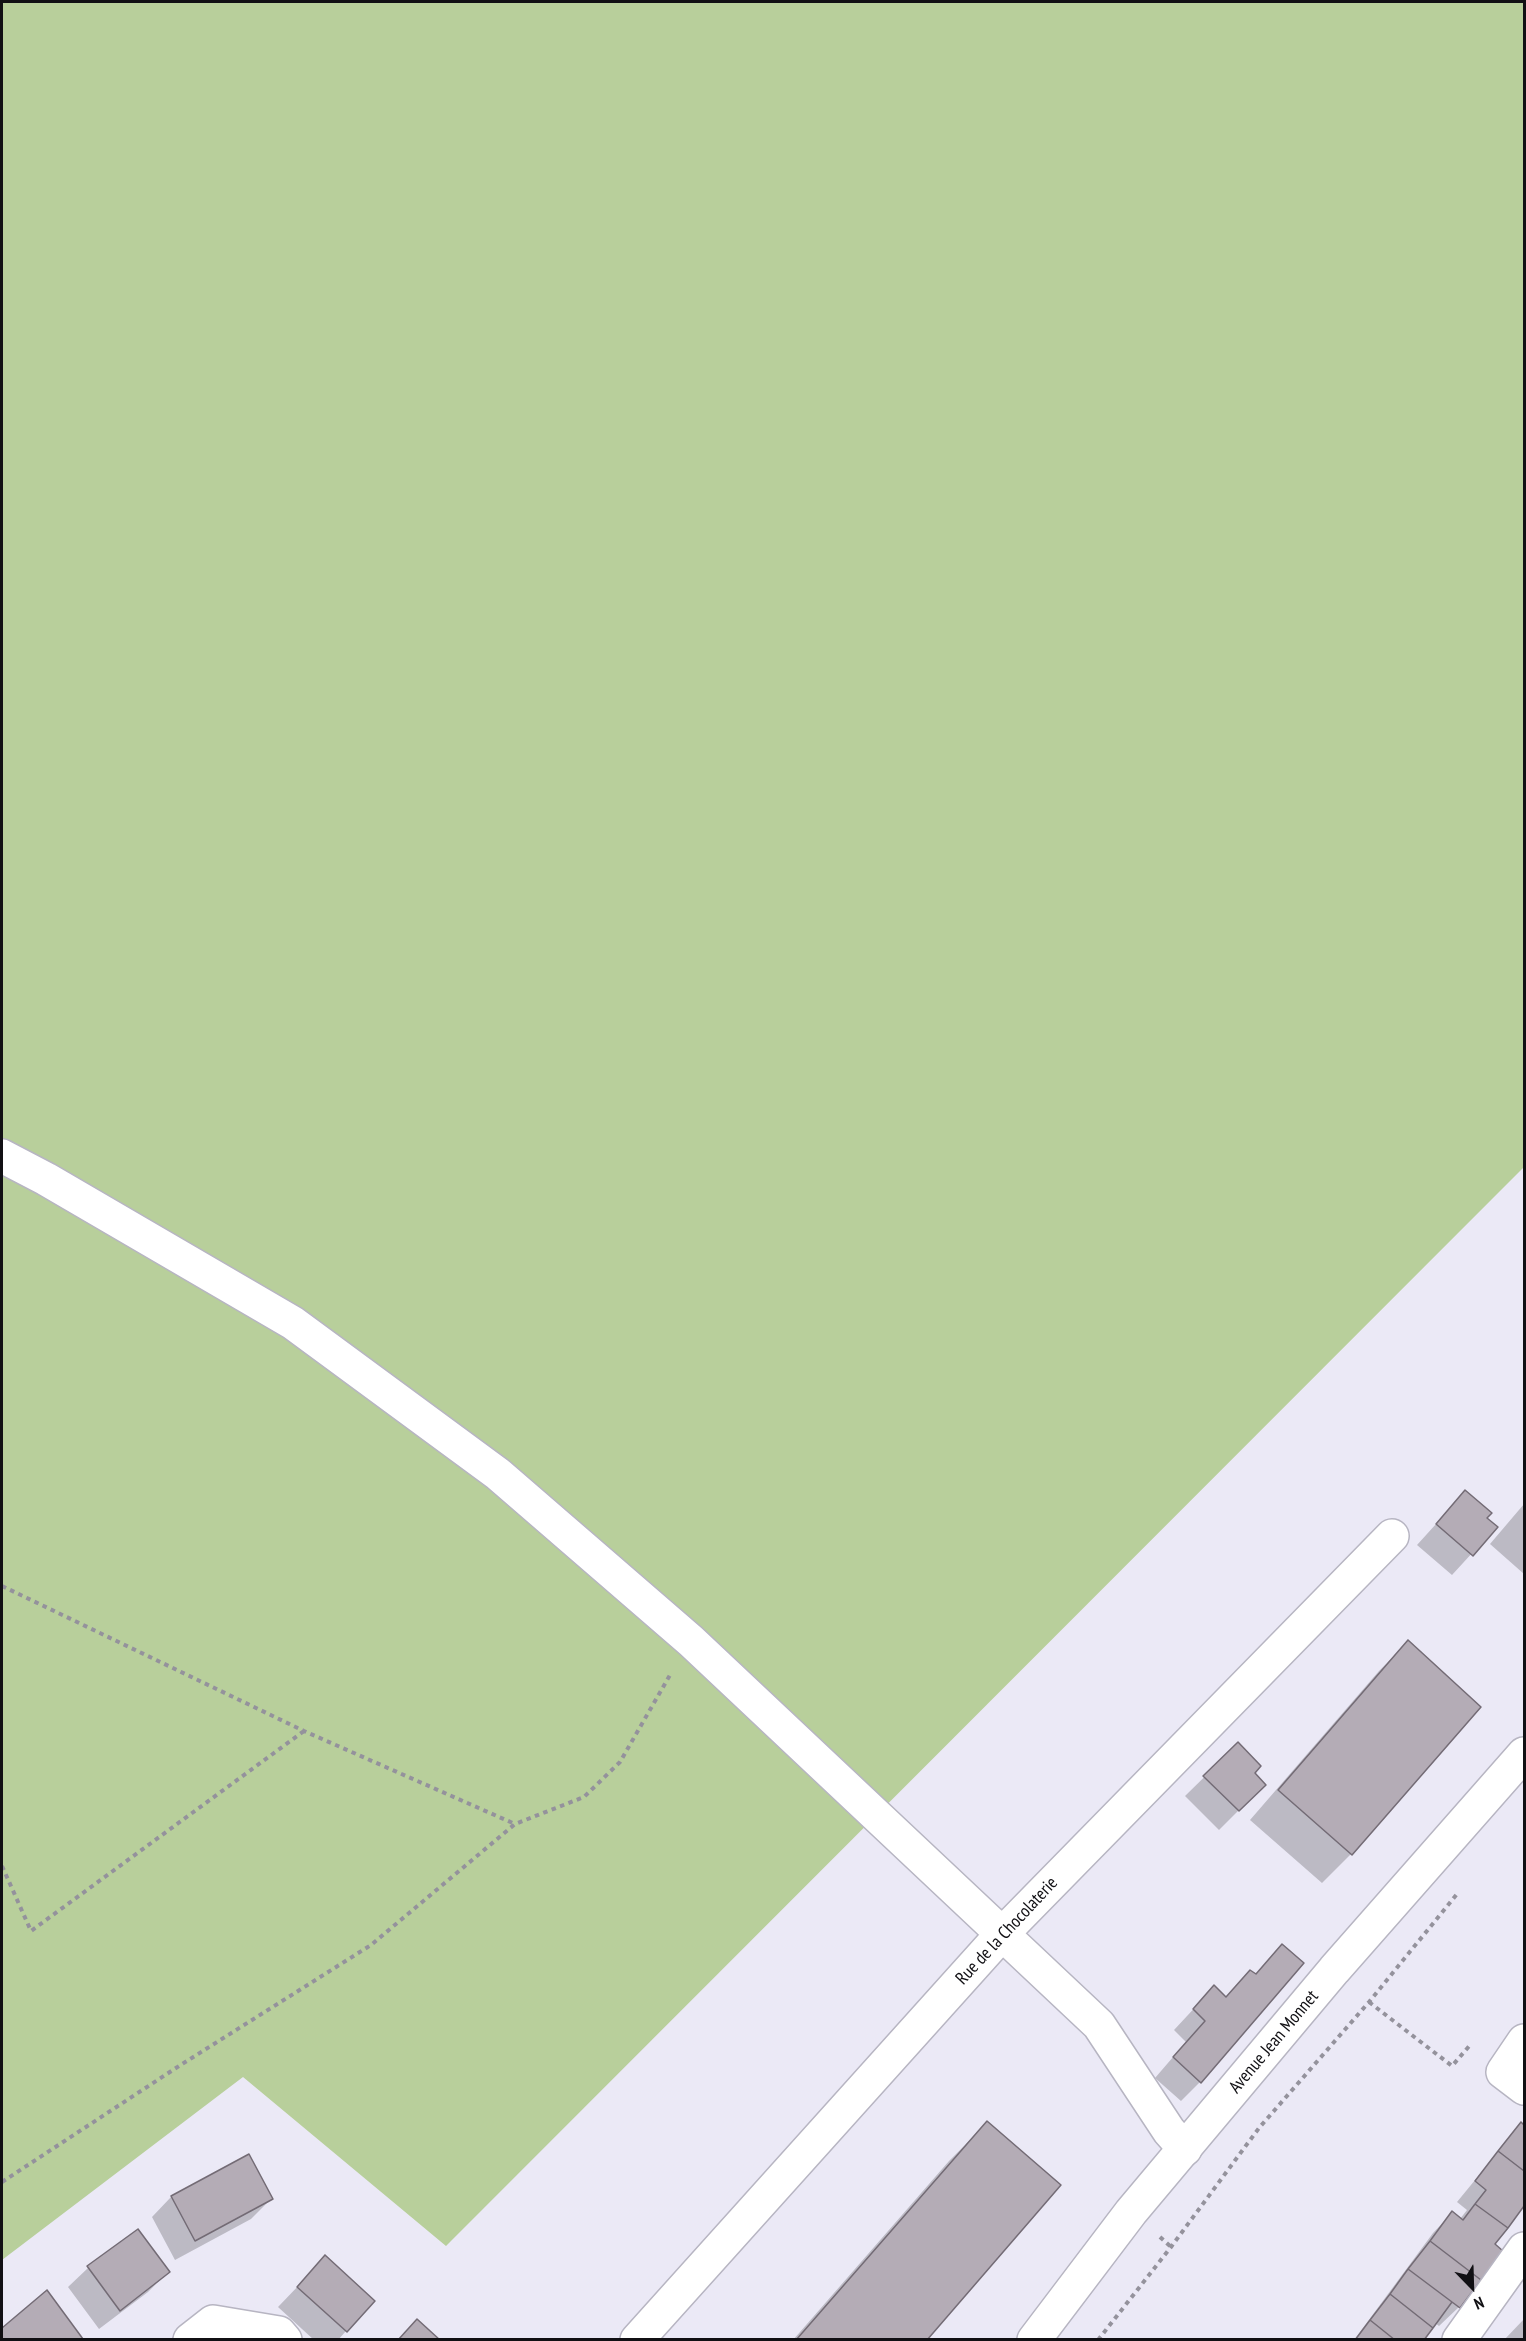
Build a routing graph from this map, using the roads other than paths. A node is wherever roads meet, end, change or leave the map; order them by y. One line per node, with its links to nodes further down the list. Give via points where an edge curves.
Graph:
1 (2, 1156): 4 (main road, via 293,1323 498,1474 691,1641)
2 (1392, 1536): 4 (main road, Rue de la Chocolaterie)
3 (1524, 1754): 5 (main road, Avenue Jean Monnet, via 1334,1970)
4 (1002, 1934): 5 (main road, via 1099,2025); 9 (main road, Rue de la Chocolaterie)
5 (1185, 2150): 10 (main road, Avenue Jean Monnet, via 1131,2212)
6 (1524, 2249): 11 (main road)
7 (190, 2340): 8 (main road, via 213,2322 279,2333)
8 (285, 2340)
9 (637, 2340)
10 (1034, 2340)
11 (1459, 2340)

